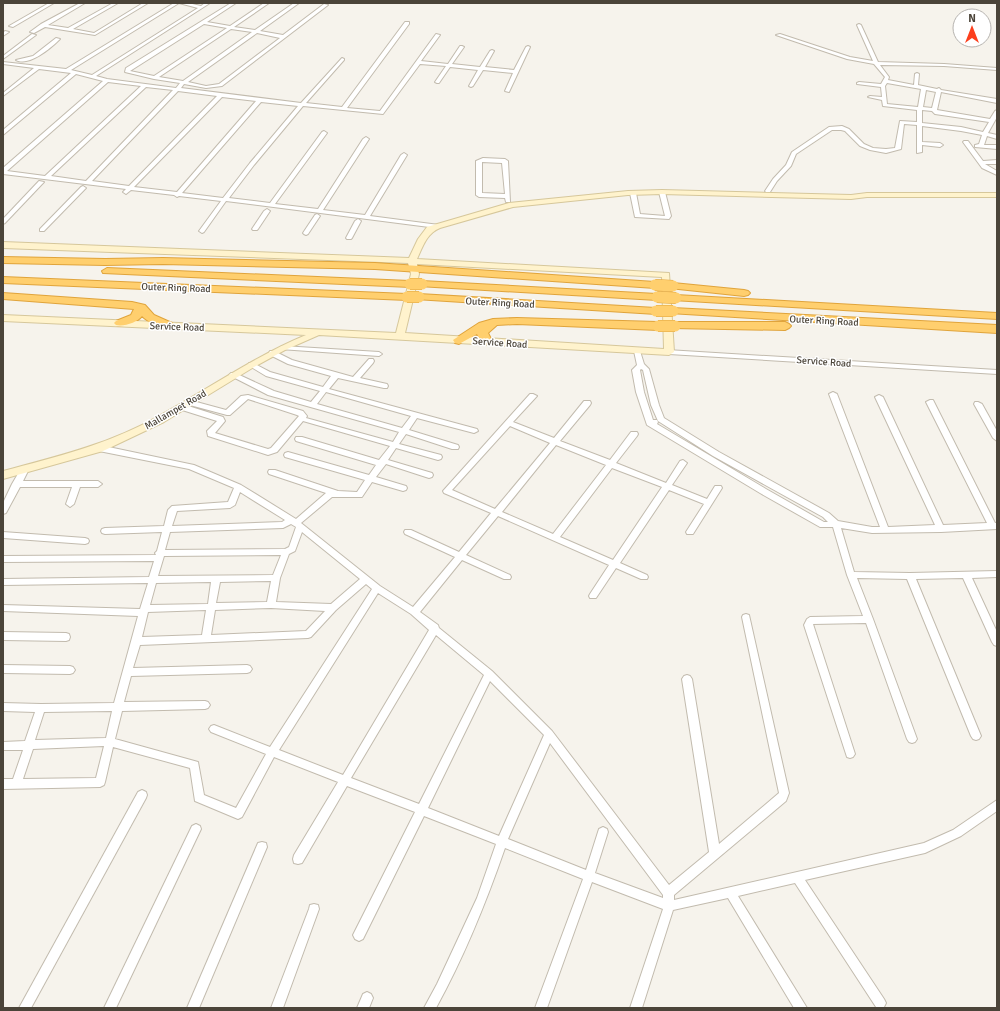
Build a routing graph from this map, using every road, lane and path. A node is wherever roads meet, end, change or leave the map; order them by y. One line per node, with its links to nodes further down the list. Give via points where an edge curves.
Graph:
1 (52, 3): 17 (street)
2 (84, 3): 16 (street)
3 (116, 3): 19 (street)
4 (146, 3): 19 (street, via 95,34)
5 (177, 3): 37 (street)
6 (181, 3): 12 (street)
7 (208, 3): 12 (street)
8 (234, 3): 13 (street)
9 (267, 3): 18 (street)
10 (297, 3): 20 (street)
11 (326, 5): 23 (street)
12 (202, 7): 41 (street)
13 (202, 22): 18 (street); 42 (street, via 127,71)
14 (407, 23): 62 (street)
15 (859, 24): 32 (street)
16 (44, 25): 19 (street); 28 (street)
17 (11, 26)
18 (230, 28): 20 (street); 42 (street)
19 (68, 30)
20 (256, 32): 23 (street); 45 (street)
21 (438, 35): 30 (street)
22 (778, 35): 32 (street, via 849,58)
23 (284, 37): 45 (street, via 220,85 206,87)
24 (58, 39): 28 (street, via 28,60)
25 (462, 47): 33 (street)
26 (528, 47): 39 (street)
27 (492, 51): 35 (street)
28 (3, 58)
29 (342, 59): 61 (street)
30 (418, 62): 33 (street); 62 (street, via 381,113)
31 (3, 63): 34 (street)
32 (876, 63): 36 (street); 47 (street, via 887,77)
33 (450, 65): 35 (street); 44 (street)
34 (39, 67): 37 (street); 55 (street)
35 (482, 68): 39 (street); 50 (street)
36 (997, 69)
37 (68, 70): 38 (street)
38 (75, 72): 41 (street); 68 (street)
39 (515, 72): 54 (street)
40 (917, 74): 49 (street)
41 (93, 76): 43 (street)
42 (154, 78): 45 (street)
43 (107, 80): 48 (street); 81 (street)
44 (437, 82)
45 (183, 83): 52 (street)
46 (859, 83): 47 (street)
47 (884, 83): 49 (street); 58 (street)
48 (145, 85): 52 (street); 84 (street)
49 (916, 85): 51 (street)
50 (471, 86)
51 (924, 87): 53 (street); 63 (street)
52 (178, 89): 56 (street); 85 (street)
53 (938, 89): 60 (street); 64 (street)
54 (507, 91)
55 (3, 95)
56 (221, 95): 59 (street); 86 (street)
57 (870, 97): 58 (street)
58 (884, 98): 63 (street, via 885,105)
59 (260, 100): 61 (street); 90 (street)
60 (997, 100)
61 (302, 104): 62 (street); 94 (street)
62 (343, 108)
63 (920, 108): 64 (street); 67 (street)
64 (934, 110): 66 (street)
65 (997, 112): 66 (street)
66 (991, 121): 70 (street)
67 (920, 124): 70 (street); 73 (street); 87 (street, via 902,122 898,149 894,150 872,149 862,145 847,130 831,128 794,153 788,166)
68 (3, 133)
69 (324, 134): 95 (street)
70 (985, 134): 71 (street); 75 (street)
71 (997, 137)
72 (366, 139): 96 (street)
73 (920, 144): 74 (street); 77 (street)
74 (940, 145)
75 (981, 146): 76 (street); 80 (street, via 967,144)
76 (997, 147)
77 (919, 152)
78 (404, 155): 97 (street)
79 (997, 162): 80 (street)
80 (981, 163): 82 (street)
81 (3, 172): 84 (street)
82 (997, 173)
83 (3, 178): 84 (street)
84 (44, 180): 85 (street); 99 (street)
85 (85, 186): 86 (street); 102 (street)
86 (127, 191): 90 (street); 94 (street)
87 (768, 191): 91 (main road); 93 (main road, via 638,188)
88 (633, 192): 89 (main road); 89 (street, via 637,216 667,218); 100 (main road, via 512,205)
89 (662, 192): 91 (main road, via 851,197)
90 (177, 195): 94 (street)
91 (867, 195): 92 (main road)
92 (997, 195)
93 (506, 200): 93 (street, via 496,196 479,195 480,160 505,161); 100 (main road, via 467,212)
94 (222, 203): 95 (street); 103 (street)
95 (269, 208): 96 (street); 101 (street)
96 (318, 214): 97 (street); 98 (street); 104 (street)
97 (367, 216): 100 (street)
98 (358, 221): 100 (street); 105 (street)
99 (3, 222)
100 (437, 227): 108 (main road, via 422,238)
101 (255, 229)
102 (42, 230)
103 (202, 231)
104 (306, 233)
105 (349, 238)
106 (3, 245): 108 (main road)
107 (3, 260): 108 (highway)
108 (412, 264): 113 (highway, bridge, via 787,297); 123 (main road, via 414,274); 128 (main road, via 666,275)
109 (3, 267): 113 (highway, Outer Ring Road, bridge, via 422,284)
110 (3, 280): 116 (highway, Outer Ring Road, bridge, via 419,297)
111 (3, 296): 112 (highway)
112 (141, 307): 118 (highway, via 136,316); 119 (highway, via 150,317)
113 (839, 307): 114 (highway, Outer Ring Road)
114 (997, 316)
115 (3, 318): 118 (main road, Service Road)
116 (844, 321): 117 (highway, bridge, via 779,327); 120 (highway, Outer Ring Road)
117 (493, 322): 124 (highway, via 483,325); 125 (highway, via 482,332)
118 (120, 323): 119 (main road, Service Road)
119 (168, 326): 121 (main road, Service Road)
120 (997, 329)
121 (264, 330): 122 (main road, Service Road); 131 (main road, via 273,334 276,340)
122 (317, 333): 123 (main road, Service Road); 126 (main road, Mallampet Road)
123 (400, 336): 124 (main road, Service Road)
124 (460, 340): 125 (main road, Service Road)
125 (486, 342): 127 (main road, Service Road)
126 (282, 348): 129 (main road, Mallampet Road); 130 (street)
127 (637, 351): 128 (main road, Service Road); 134 (street)
128 (669, 352): 135 (street, Service Road)
129 (272, 353): 131 (main road, Mallampet Road); 137 (street, via 290,362)
130 (379, 354)
131 (260, 360): 133 (main road, Mallampet Road)
132 (371, 361): 138 (street)
133 (251, 365): 136 (main road, Mallampet Road); 140 (street, via 268,374)
134 (640, 366): 150 (street, via 646,370); 153 (street, via 636,370)
135 (997, 372)
136 (233, 375): 146 (main road, Mallampet Road); 148 (street, via 271,393)
137 (336, 375): 138 (street); 140 (street)
138 (355, 379): 139 (street)
139 (384, 386)
140 (325, 390): 148 (street); 149 (street)
141 (833, 394): 192 (street)
142 (533, 396): 152 (street)
143 (879, 397): 190 (street)
144 (930, 402): 189 (street)
145 (587, 403): 159 (street)
146 (186, 404): 146 (street, via 227,413 248,397 303,416 274,450 268,452 211,434 220,419); 162 (main road, Mallampet Road, via 160,420)
147 (978, 404): 157 (street)
148 (312, 405): 154 (street)
149 (415, 415): 154 (street); 155 (street)
150 (661, 419): 153 (street); 176 (street)
151 (306, 420): 160 (street)
152 (508, 423): 159 (street); 186 (street, via 447,491)
153 (650, 423): 181 (street)
154 (404, 431): 160 (street); 161 (street)
155 (474, 432)
156 (634, 434): 167 (street)
157 (997, 438)
158 (299, 439): 165 (street)
159 (555, 442): 167 (street); 186 (street)
160 (395, 445): 164 (street); 165 (street)
161 (455, 447)
162 (99, 448): 168 (main road, Mallampet Road); 178 (street, via 191,467)
163 (288, 455): 172 (street)
164 (438, 457)
165 (383, 462): 170 (street); 172 (street)
166 (683, 462): 177 (street)
167 (611, 464): 177 (street); 197 (street)
168 (25, 469): 171 (main road, Mallampet Road); 173 (street)
169 (272, 472): 182 (street)
170 (429, 474)
171 (3, 475)
172 (371, 479): 179 (street); 182 (street, via 359,495)
173 (16, 484): 174 (street); 185 (street)
174 (74, 484): 175 (street); 184 (street, via 76,486)
175 (98, 484)
176 (770, 484): 181 (street); 188 (street, via 826,515)
177 (667, 486): 183 (street); 203 (street)
178 (238, 487): 187 (street); 191 (street, via 230,505 173,509)
179 (403, 488)
180 (718, 488): 183 (street)
181 (763, 491): 188 (street, via 823,525)
182 (340, 495): 187 (street, via 330,494)
183 (709, 503): 195 (street)
184 (70, 504)
185 (3, 510)
186 (496, 513): 197 (street); 201 (street)
187 (296, 523): 191 (street); 199 (street, via 292,549); 212 (street)
188 (836, 524): 192 (street); 205 (street)
189 (995, 526): 190 (street)
190 (941, 528): 192 (street)
191 (166, 530): 193 (street); 200 (street)
192 (885, 530)
193 (105, 531)
194 (408, 532): 201 (street)
195 (690, 532)
196 (3, 535): 198 (street)
197 (554, 538): 203 (street)
198 (85, 541)
199 (286, 552): 200 (street); 210 (street)
200 (158, 555): 202 (street); 213 (street)
201 (460, 556): 209 (street); 222 (street)
202 (3, 559)
203 (615, 564): 207 (street); 216 (street)
204 (997, 574): 206 (street)
205 (851, 575): 208 (street); 224 (street)
206 (966, 575): 208 (street); 230 (street)
207 (644, 576)
208 (910, 576): 243 (street)
209 (506, 577)
210 (276, 578): 211 (street); 217 (street)
211 (216, 579): 213 (street); 219 (street)
212 (366, 579): 215 (street); 220 (street)
213 (152, 580): 214 (street); 221 (street)
214 (3, 582)
215 (377, 588): 222 (street); 248 (street)
216 (594, 596)
217 (271, 606): 219 (street); 220 (street)
218 (3, 608): 221 (street)
219 (211, 608): 221 (street); 228 (street)
220 (333, 608): 228 (street, via 308,634)
221 (144, 611): 229 (street)
222 (414, 612): 225 (street)
223 (746, 617): 260 (street, via 784,793 782,798)
224 (869, 619): 244 (street); 249 (street, via 810,621 808,625)
225 (435, 628): 235 (street); 250 (street)
226 (3, 636): 227 (street)
227 (66, 637)
228 (206, 639): 229 (street)
229 (136, 641): 234 (street)
230 (997, 642)
231 (3, 669): 233 (street)
232 (247, 669): 234 (street)
233 (70, 670)
234 (128, 672): 239 (street)
235 (489, 674): 242 (street); 255 (street)
236 (687, 679): 260 (street)
237 (205, 705): 239 (street)
238 (3, 707): 240 (street)
239 (118, 707): 240 (street); 245 (street)
240 (42, 708): 246 (street)
241 (214, 729): 248 (street)
242 (549, 734): 258 (street); 265 (street)
243 (976, 736)
244 (912, 739)
245 (109, 742): 246 (street); 248 (street, via 194,765 199,798 238,814); 251 (street, via 100,782)
246 (29, 745): 247 (street); 251 (street)
247 (3, 746)
248 (272, 752): 250 (street)
249 (850, 754)
250 (345, 780): 255 (street); 261 (street)
251 (17, 782): 252 (street)
252 (3, 784)
253 (142, 795): 270 (street)
254 (997, 805): 263 (street, via 957,833 925,848)
255 (422, 810): 258 (street); 268 (street)
256 (196, 829): 271 (street)
257 (603, 832): 262 (street)
258 (502, 841): 262 (street); 274 (street, via 482,899)
259 (262, 847): 272 (street)
260 (715, 854): 265 (street)
261 (298, 859)
262 (590, 876): 266 (street); 275 (street)
263 (797, 877): 264 (street); 269 (street)
264 (730, 892): 266 (street); 277 (street)
265 (668, 893): 266 (street)
266 (669, 906): 276 (street)
267 (314, 909): 273 (street)
268 (359, 936)
269 (880, 1003)
270 (26, 1008)
271 (110, 1008)
272 (193, 1008)
273 (276, 1008)
274 (430, 1008)
275 (541, 1008)
276 (636, 1008)
277 (801, 1008)

